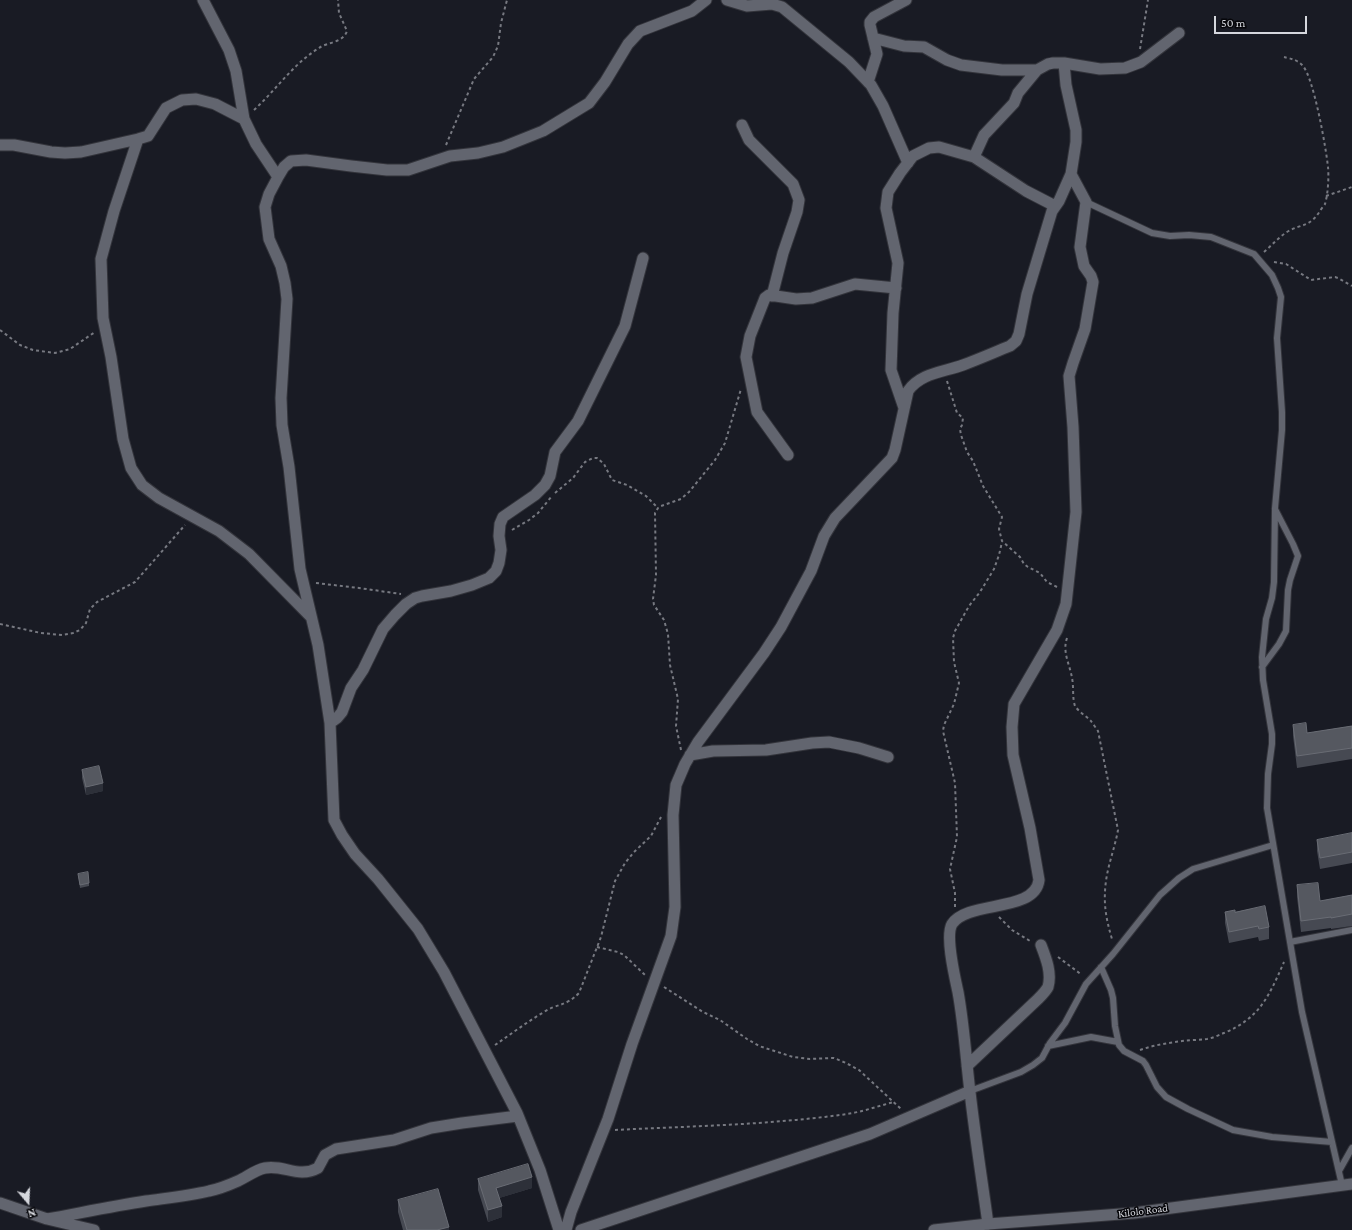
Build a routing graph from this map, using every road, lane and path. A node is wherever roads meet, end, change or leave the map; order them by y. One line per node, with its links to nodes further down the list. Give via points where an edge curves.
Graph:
1 (203, 0): 15 (street, via 229,50 236,71)
2 (338, 0): 15 (path, via 346,35 320,47 303,59)
3 (507, 0): 20 (path, via 498,46 493,58 474,79)
4 (706, 0): 20 (street, via 692,12 636,33 589,103 572,115 543,131 503,147)
5 (727, 0): 14 (street, via 747,6 772,4 782,7 849,62)
6 (906, 0): 9 (street, via 874,17 870,22)
7 (1148, 0): 11 (path, via 1140,49)
8 (1179, 34): 11 (street)
9 (873, 38): 13 (street, via 904,46 924,47 961,65 1002,70); 14 (street, via 877,54)
10 (1284, 57): 25 (path, via 1302,64 1311,84 1328,166)
11 (1141, 62): 12 (street, via 1125,68 1100,69)
12 (1064, 63): 13 (street, via 1048,64); 22 (street, via 1076,136)
13 (1037, 70): 19 (street, via 1018,93 1014,103 984,135)
14 (868, 82): 21 (street, via 883,106)
15 (244, 119): 17 (street, via 215,104 196,99 182,100 166,108 148,136); 23 (street, via 256,144)
16 (742, 125): 32 (street, via 749,140 793,184 800,200)
17 (138, 139): 18 (street, via 65,153); 33 (street, via 101,259)
18 (0, 144)
19 (974, 157): 21 (street, via 939,147 929,148 913,156); 27 (street, via 1026,191)
20 (438, 160): 23 (street, via 408,170 387,170 306,160 291,161)
21 (908, 163): 31 (street, via 888,192 886,208 897,256)
22 (1071, 174): 26 (street); 27 (street)
23 (278, 177): 44 (street, via 265,207 269,239 281,266 287,299 281,412)
24 (1352, 188): 25 (path)
25 (1326, 196): 29 (path, via 1325,203 1315,220 1289,230)
26 (1086, 202): 29 (lane, via 1152,233 1211,237 1254,254); 45 (street, via 1080,247 1084,266 1093,282 1085,329 1069,376 1076,512)
27 (1055, 206): 36 (street, via 1027,294 1020,334 1016,342)
28 (643, 258): 46 (street, via 625,326 578,421 555,452 550,476 535,495 503,517 499,536 500,563 496,571 489,578 472,585)
29 (1259, 260): 30 (path, via 1286,264 1311,280 1338,278); 40 (lane, via 1272,275 1281,297 1277,338 1282,430)
30 (1352, 286)
31 (896, 288): 32 (street, via 855,284 807,299); 37 (street, via 892,370)
32 (772, 296): 35 (street, via 765,298 753,327 746,357)
33 (104, 325): 34 (path, via 70,348 55,353 20,345); 41 (street, via 130,468 142,485)
34 (0, 330)
35 (748, 367): 38 (street, via 757,412); 39 (path, via 725,443 715,460 685,496)
36 (944, 371): 37 (street, via 928,375 912,385 908,391); 43 (path, via 957,413 963,418 960,430 967,452 983,486 1002,517 999,529)
37 (904, 411): 53 (street, via 892,458 835,518 781,627)
38 (788, 455)
39 (658, 508): 42 (path, via 646,496 612,480 604,464 593,458 585,462 572,478 554,493 538,513); 53 (path, via 654,519 656,560 653,599 668,634 670,665 678,699 677,735)
40 (1275, 508): 50 (lane, via 1274,582 1263,643); 50 (lane, via 1298,556 1288,590 1286,631 1280,644)
41 (192, 517): 47 (street, via 219,531 249,554); 48 (path, via 135,582 97,602 90,609 86,623 80,630 62,635)
42 (509, 533)
43 (1002, 542): 45 (path, via 1028,567 1043,575 1047,582); 56 (path, via 994,569 969,606 953,638 954,662 959,683 943,731 955,783 957,837 950,869 955,893)
44 (303, 582): 46 (path, via 380,590); 47 (street)
45 (1067, 590): 56 (street, via 1066,604 1057,630 1014,704 1013,755 1030,828 1038,887 1029,896 1008,904 963,914)
46 (414, 598): 51 (street, via 384,629 351,688 342,712)
47 (311, 616): 51 (street)
48 (0, 624)
49 (1068, 634): 61 (path, via 1065,647 1074,700 1079,711 1098,731 1118,830 1106,880 1105,906 1106,921)
50 (1262, 667): 55 (lane, via 1272,734 1267,798 1268,820)
51 (330, 723): 66 (street, via 334,820 355,854 418,929 444,972)
52 (888, 757): 53 (street, via 829,742 766,750 719,751)
53 (687, 760): 63 (street, via 676,785 673,815 675,907 670,936)
54 (663, 812): 60 (path, via 651,836 625,863 615,881 606,922)
55 (1274, 845): 58 (lane); 61 (lane, via 1193,869 1179,878 1160,894)
56 (956, 920): 68 (street, via 951,925 949,938)
57 (1352, 930): 58 (lane)
58 (1291, 944): 67 (path, via 1271,991 1248,1021 1208,1039 1183,1040); 74 (lane, via 1302,1012)
59 (1041, 945): 68 (street, via 1047,960 1048,988)
60 (597, 947): 63 (path, via 624,955); 66 (path, via 579,993 572,1000 546,1010)
61 (1116, 950): 62 (lane)
62 (1101, 966): 64 (lane, via 1112,990 1114,1026); 65 (lane, via 1086,984 1065,1023)
63 (656, 982): 70 (path, via 759,1046 793,1057 834,1058 846,1063 859,1070); 73 (street)
64 (1118, 1042): 65 (lane, via 1091,1037); 67 (lane, via 1121,1048)
65 (1048, 1046): 69 (lane, via 1042,1058 1021,1072)
66 (485, 1051): 71 (street)
67 (1130, 1054): 74 (lane, via 1143,1061 1157,1087 1166,1097 1226,1127 1272,1137)
68 (967, 1066): 69 (street)
69 (970, 1091): 72 (street); 80 (street)
70 (894, 1102): 72 (path); 73 (path, via 848,1114 805,1119)
71 (518, 1116): 79 (street, via 439,1127 394,1140 336,1149 324,1154 318,1168 307,1172 264,1168 211,1191); 82 (street, via 540,1170)
72 (911, 1118): 84 (street, via 829,1149)
73 (603, 1130): 83 (street)
74 (1332, 1142): 76 (lane)
75 (1352, 1148): 76 (lane)
76 (1339, 1171): 77 (lane)
77 (1347, 1185): 80 (street, Kilolo Road, via 1134,1213)
78 (0, 1203): 79 (street)
79 (48, 1219): 81 (street)
80 (988, 1224): 85 (street, Kilolo Road)
81 (94, 1230)
82 (559, 1230)
83 (566, 1230)
84 (581, 1230)
85 (934, 1230)

